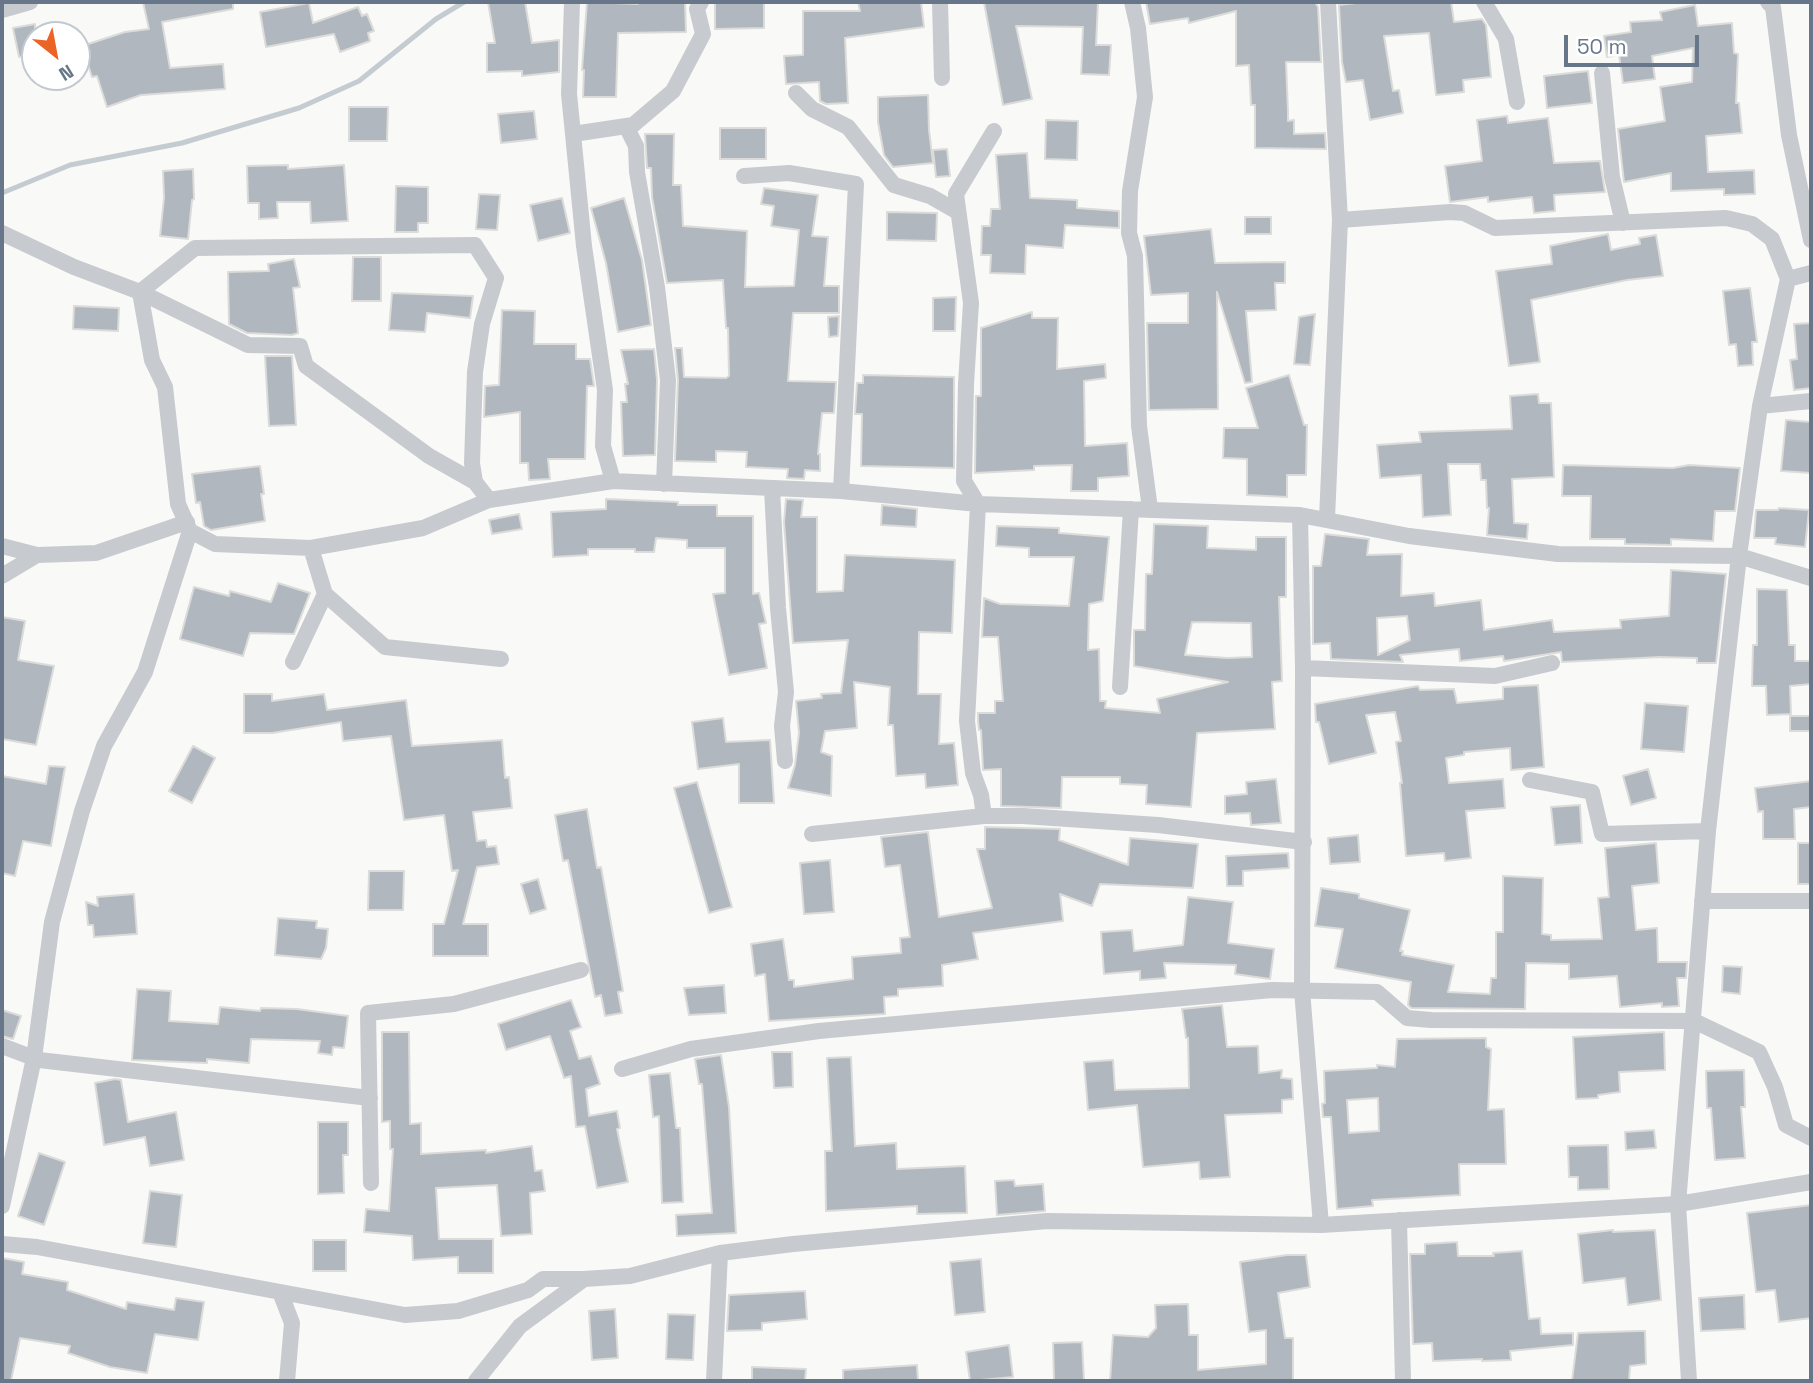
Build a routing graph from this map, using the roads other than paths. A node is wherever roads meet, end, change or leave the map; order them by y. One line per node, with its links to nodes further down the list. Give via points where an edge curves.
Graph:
1 (30, 2): 9 (street)
2 (572, 2): 16 (street, via 569,94)
3 (701, 2): 14 (street, via 697,9 703,34 673,91 634,125)
4 (940, 2): 11 (street)
5 (1132, 2): 36 (street, via 1145,97 1130,191 1129,233 1135,256 1139,426)
6 (1328, 2): 19 (street)
7 (1484, 2): 13 (street, via 1506,39)
8 (1768, 2): 22 (street, via 1773,7 1789,135)
9 (2, 10)
10 (1602, 73): 20 (street, via 1612,177)
11 (942, 78)
12 (796, 93): 18 (street, via 812,108 848,127 894,185 930,196)
13 (1517, 102)
14 (626, 126): 16 (street); 30 (street, via 636,146 668,380)
15 (994, 131): 18 (street, via 956,194)
16 (573, 134): 28 (street, via 605,390 603,446)
17 (744, 176): 32 (street, via 789,173 856,184)
18 (958, 212): 34 (street, via 971,303 964,481)
19 (1340, 220): 20 (street, via 1450,212 1464,213 1495,228); 38 (street)
20 (1623, 223): 24 (street, via 1726,218 1752,224 1772,239)
21 (2, 233): 25 (street)
22 (1811, 240)
23 (1811, 272): 24 (street)
24 (1788, 279): 27 (street)
25 (139, 292): 29 (street, via 248,345 300,346 306,366 429,456); 29 (street, via 195,248 475,245 496,278 482,324 475,372); 39 (street, via 152,360 165,387 178,504)
26 (1811, 401): 27 (street)
27 (1760, 407): 43 (street)
28 (613, 481): 30 (street); 33 (street)
29 (475, 482): 33 (street)
30 (664, 484): 31 (street)
31 (772, 488): 32 (street); 52 (street, via 786,692 782,726)
32 (841, 491): 34 (street)
33 (489, 500): 41 (street, via 423,527)
34 (978, 504): 35 (street); 54 (street, via 967,721)
35 (1130, 509): 36 (street); 51 (street)
36 (1150, 509): 37 (street)
37 (1300, 515): 38 (street); 50 (street)
38 (1327, 519): 43 (street, via 1409,536 1558,554)
39 (189, 526): 41 (street, via 215,544); 42 (street, via 96,553); 64 (street, via 145,673 104,746 82,811 52,922)
40 (2, 546): 42 (street)
41 (311, 548): 46 (street)
42 (37, 555): 44 (street)
43 (1739, 556): 45 (street); 55 (street)
44 (2, 576)
45 (1811, 578)
46 (326, 594): 47 (street, via 385,648); 48 (street)
47 (501, 659)
48 (293, 662)
49 (1552, 663): 50 (street, via 1495,676)
50 (1303, 668): 57 (street)
51 (1120, 687)
52 (785, 761)
53 (1530, 780): 55 (street, via 1592,792 1602,834)
54 (984, 816): 56 (street); 57 (street, via 1158,825)
55 (1708, 831): 58 (street)
56 (812, 834)
57 (1304, 842): 61 (street)
58 (1702, 901): 59 (street); 62 (street)
59 (1811, 901)
60 (581, 970): 66 (street, via 454,1004 369,1013)
61 (1302, 990): 62 (street, via 1377,992 1407,1018 1431,1020); 65 (street, via 820,1031 691,1049); 73 (street)
62 (1694, 1021): 67 (street, via 1759,1052 1786,1125); 70 (street)
63 (2, 1046): 64 (street)
64 (34, 1058): 66 (street); 71 (street)
65 (622, 1069)
66 (370, 1098): 69 (street)
67 (1811, 1138)
68 (1811, 1182): 70 (street)
69 (371, 1183)
70 (1678, 1204): 72 (street); 84 (street)
71 (2, 1206)
72 (1399, 1220): 73 (street); 83 (street)
73 (1321, 1225): 75 (street, via 1047,1221)
74 (2, 1244): 77 (street)
75 (720, 1253): 76 (street, via 630,1276); 82 (street)
76 (584, 1279): 78 (street, via 543,1279 528,1290 458,1311 405,1315); 81 (street, via 520,1326)
77 (280, 1292): 78 (street); 79 (street)
78 (313, 1298): 79 (street)
79 (292, 1324): 80 (street)
80 (287, 1381)
81 (475, 1381)
82 (714, 1381)
83 (1403, 1381)
84 (1689, 1381)

